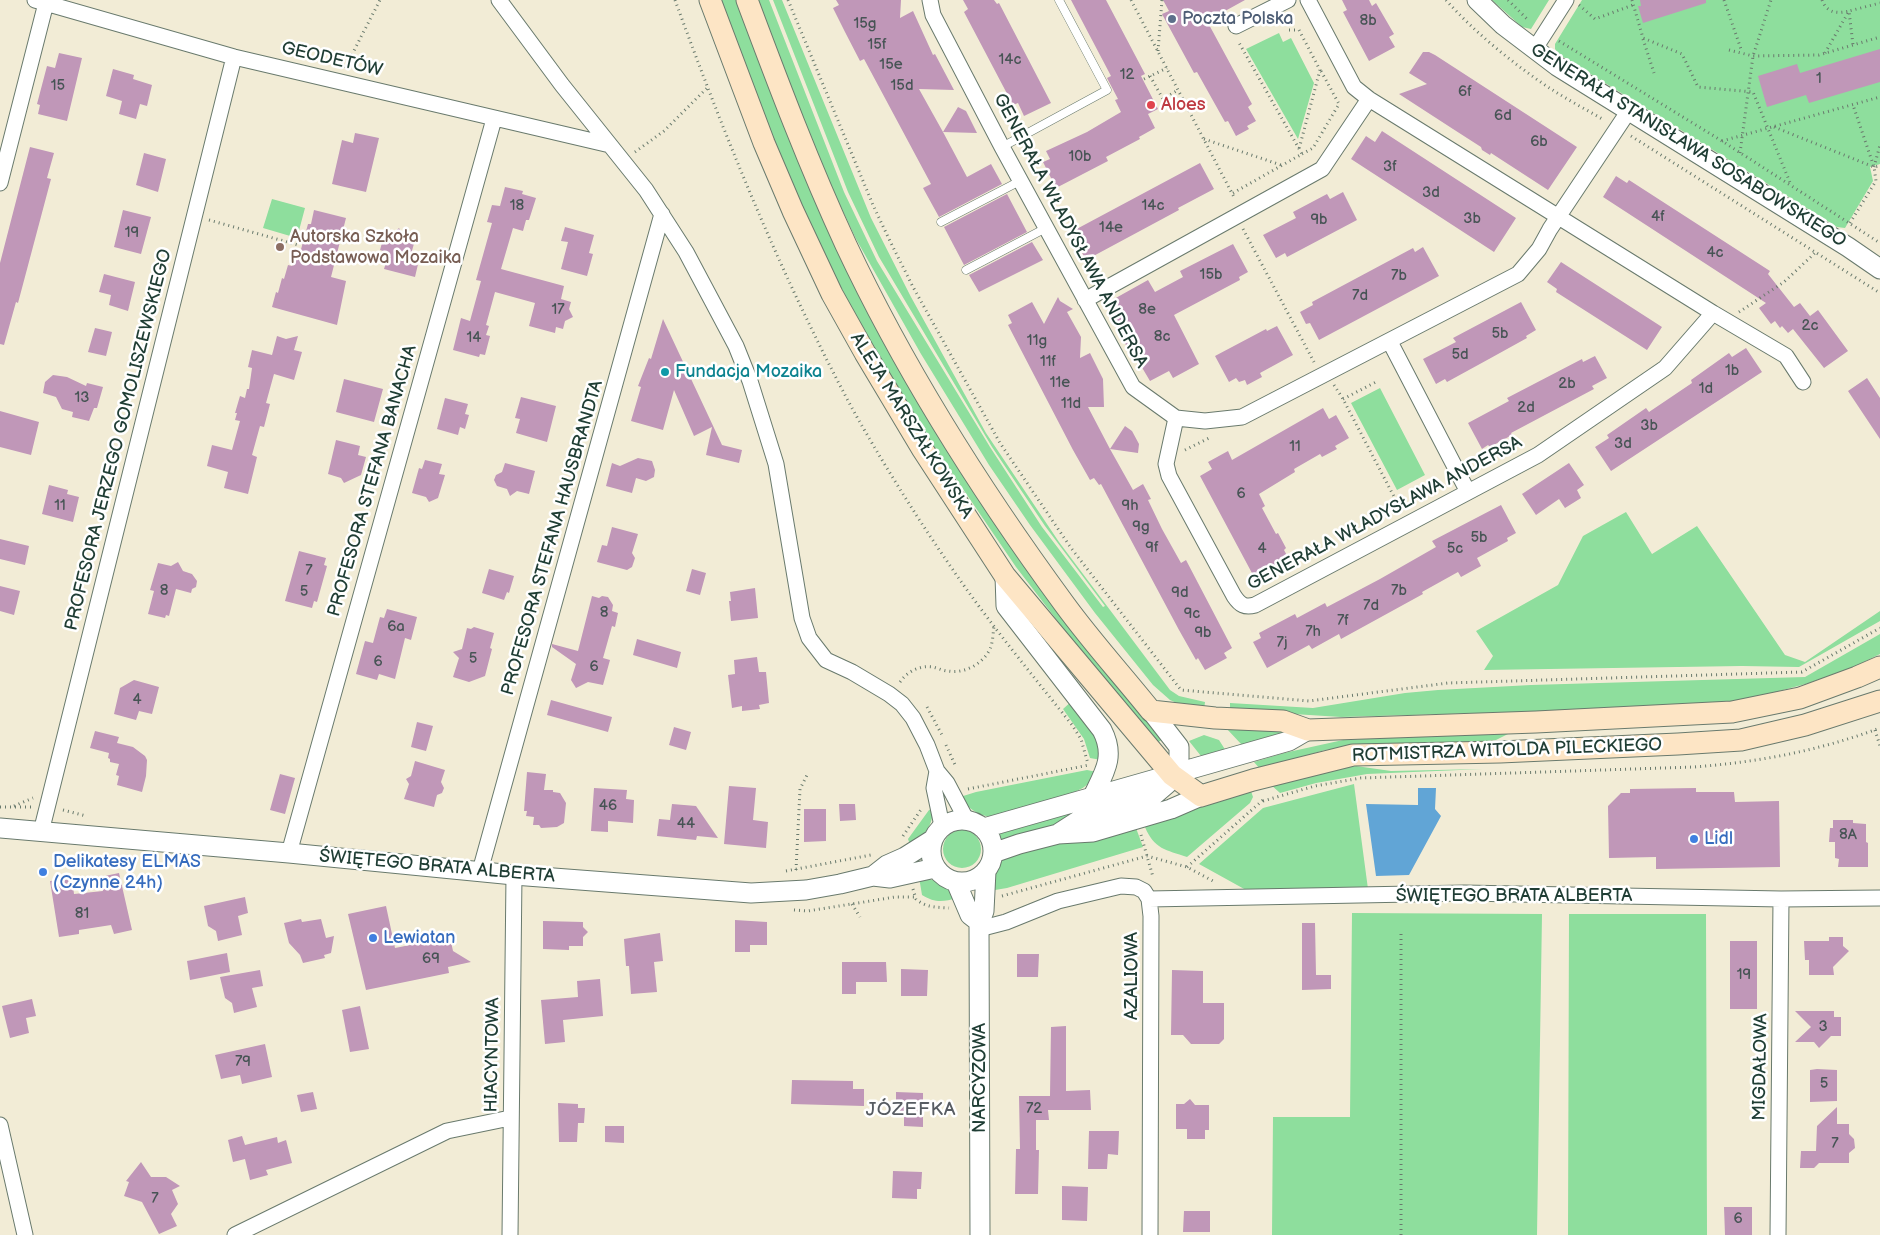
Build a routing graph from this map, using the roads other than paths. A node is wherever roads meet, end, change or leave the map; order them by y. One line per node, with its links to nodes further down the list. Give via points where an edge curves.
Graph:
1 (710, 0): 33 (main road, ALEJA MARSZAŁKOWSKA, via 768,151 832,294 923,450)
2 (747, 0): 36 (main road, ALEJA MARSZAŁKOWSKA, via 796,130 846,245 893,338 989,496 1061,598)
3 (930, 0): 18 (street, GENERAŁA WŁADYSŁAWA ANDERSA, via 933,15)
4 (1059, 0): 18 (lane, via 1107,90)
5 (1288, 0): 11 (street)
6 (1308, 0): 14 (street, via 1354,87)
7 (1477, 0): 12 (street, GENERAŁA STANISŁAWA SOSABOWSKIEGO)
8 (1566, 0): 12 (street)
9 (499, 1): 17 (street)
10 (40, 2): 13 (street, GEODETÓW); 20 (street, GEODETÓW)
11 (1236, 32)
12 (1534, 50): 15 (street, GENERAŁA STANISŁAWA SOSABOWSKIEGO)
13 (234, 57): 16 (street, GEODETÓW); 45 (street, PROFESORA JERZEGO GOMOLISZEWSKIEGO)
14 (1369, 99): 22 (street); 27 (street, via 1322,169)
15 (1628, 112): 22 (street); 25 (street, GENERAŁA STANISŁAWA SOSABOWSKIEGO)
16 (494, 119): 17 (street, GEODETÓW); 48 (street, PROFESORA STEFANA BANACHA)
17 (610, 145): 21 (street)
18 (1002, 147): 19 (street, GENERAŁA WŁADYSŁAWA ANDERSA)
19 (1020, 181): 23 (lane); 24 (street, GENERAŁA WŁADYSŁAWA ANDERSA)
20 (0, 183)
21 (662, 214): 38 (street, via 736,346 750,382 776,464 802,618 809,638 826,660 890,694 902,704 913,718); 52 (street, PROFESORA STEFANA HAUSBRANDTA)
22 (1560, 216): 28 (street); 29 (street, via 1518,274)
23 (942, 222)
24 (1046, 228): 26 (lane); 27 (street, GENERAŁA WŁADYSŁAWA ANDERSA)
25 (1880, 269)
26 (966, 270)
27 (1084, 300): 31 (street, GENERAŁA WŁADYSŁAWA ANDERSA, via 1133,387)
28 (1713, 313): 30 (street, via 1786,356); 32 (street, GENERAŁA WŁADYSŁAWA ANDERSA, via 1665,368 1650,379 1538,455)
29 (1390, 342): 31 (street, via 1242,417 1205,421); 32 (street)
30 (1803, 382)
31 (1176, 418): 32 (street, GENERAŁA WŁADYSŁAWA ANDERSA, via 1166,464 1169,476 1238,603 1245,607 1255,605)
32 (1468, 492)
33 (1004, 576): 39 (main road, ALEJA MARSZAŁKOWSKA); 41 (street, via 1006,606 1102,730 1107,741 1109,761)
34 (1880, 666): 37 (main road, ROTMISTRZA WITOLDA PILECKIEGO, via 1800,698 1732,712)
35 (1880, 701): 40 (main road, ROTMISTRZA WITOLDA PILECKIEGO, via 1805,726 1741,740 1500,752 1352,755)
36 (1151, 711): 37 (main road, ROTMISTRZA WITOLDA PILECKIEGO, via 1283,721); 39 (street, via 1179,747 1179,758)
37 (1308, 730): 39 (street, ROTMISTRZA WITOLDA PILECKIEGO, via 1289,741)
38 (937, 771): 42 (street, via 948,783); 46 (street, via 934,788)
39 (1172, 775): 40 (main road, ALEJA MARSZAŁKOWSKA); 41 (street, ROTMISTRZA WITOLDA PILECKIEGO); 47 (street, via 1153,796 1087,815)
40 (1201, 796): 47 (street, ROTMISTRZA WITOLDA PILECKIEGO, via 1171,809 1093,832)
41 (1092, 798): 44 (street, ROTMISTRZA WITOLDA PILECKIEGO)
42 (966, 819): 44 (street); 46 (street, via 953,820)
43 (0, 828): 45 (street, ŚWIĘTEGO BRATA ALBERTA)
44 (984, 828): 49 (street, via 992,840)
45 (41, 832): 48 (street, ŚWIĘTEGO BRATA ALBERTA)
46 (937, 833): 50 (street, via 930,849); 54 (street, ŚWIĘTEGO BRATA ALBERTA)
47 (1058, 834): 49 (street, ROTMISTRZA WITOLDA PILECKIEGO)
48 (289, 853): 52 (street, ŚWIĘTEGO BRATA ALBERTA)
49 (993, 853): 51 (street)
50 (935, 868): 54 (street, ŚWIĘTEGO BRATA ALBERTA, via 890,878); 55 (street)
51 (986, 871): 55 (street, via 967,882); 59 (street, NARCYZOWA, via 984,911)
52 (480, 872): 53 (street, ŚWIĘTEGO BRATA ALBERTA)
53 (514, 875): 54 (street, ŚWIĘTEGO BRATA ALBERTA, via 751,893 806,890); 60 (street, HIACYNTOWA)
54 (873, 876)
55 (956, 882): 59 (street, via 970,915)
56 (1880, 898): 58 (street, ŚWIĘTEGO BRATA ALBERTA)
57 (1154, 899): 58 (street, ŚWIĘTEGO BRATA ALBERTA, via 1464,893); 59 (street, via 1140,889 1121,886 1058,901 1006,922); 66 (street, AZALIOWA, via 1151,916)
58 (1781, 899): 67 (street, MIGDAŁOWA)
59 (979, 925): 65 (street, NARCYZOWA)
60 (510, 1118): 63 (street, via 447,1131); 64 (street, HIACYNTOWA)
61 (0, 1125): 62 (street)
62 (25, 1235)
63 (236, 1235)
64 (510, 1235)
65 (980, 1235)
66 (1150, 1235)
67 (1778, 1235)

